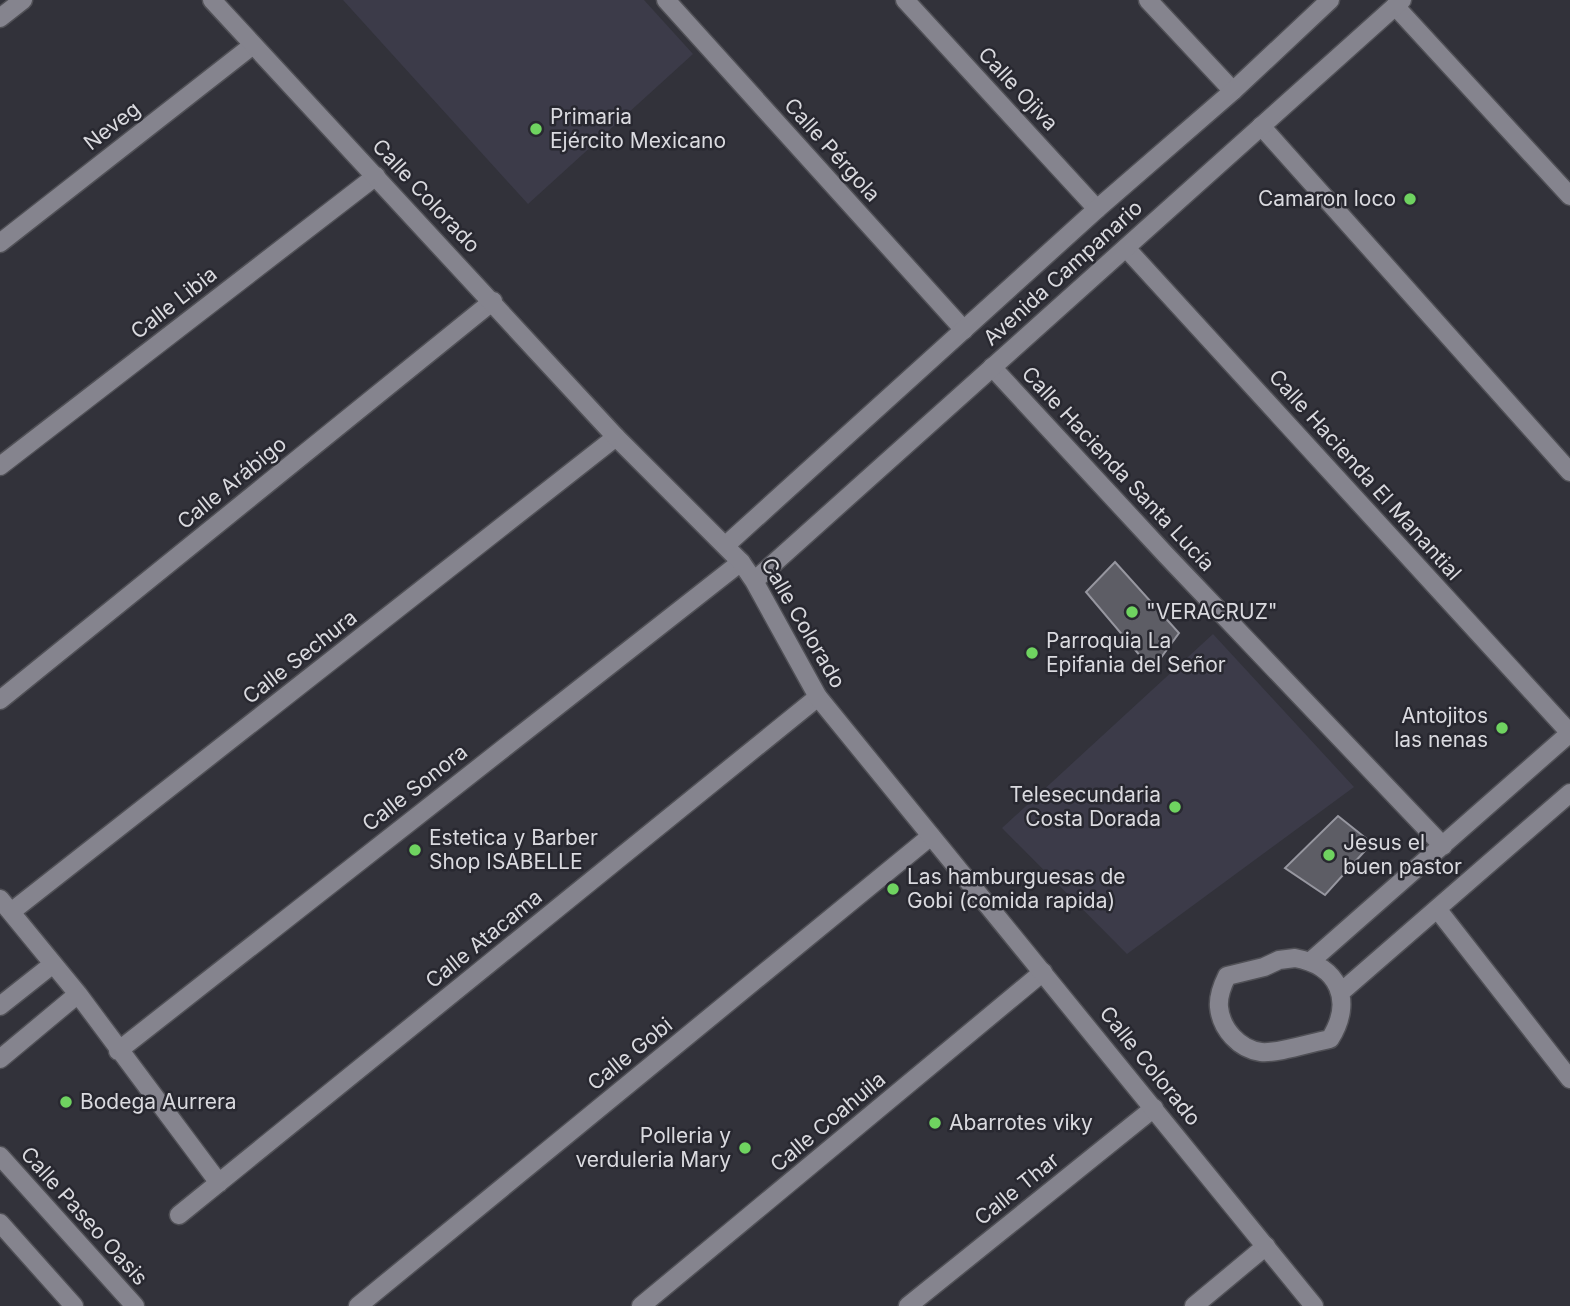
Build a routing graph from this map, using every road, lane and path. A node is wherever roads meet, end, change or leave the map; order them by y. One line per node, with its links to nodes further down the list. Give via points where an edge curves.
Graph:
1 (23, 0): 8 (street)
2 (212, 0): 9 (street, Calle Colorado)
3 (666, 0): 18 (street, Calle Pérgola)
4 (905, 0): 14 (street, Calle Ojiva)
5 (1148, 0): 10 (street)
6 (1330, 0): 10 (street, Avenida Campanario)
7 (1399, 3): 11 (street, Avenida Campanario); 13 (street)
8 (0, 18)
9 (253, 45): 12 (street, Calle Colorado); 15 (street, Neveg)
10 (1233, 91): 14 (street, Avenida Campanario)
11 (1261, 126): 16 (street, Avenida Campanario); 22 (street)
12 (376, 176): 17 (street, Calle Colorado); 21 (street, Calle Libia)
13 (1570, 197)
14 (1097, 209): 18 (street, Avenida Campanario)
15 (0, 243)
16 (1126, 248): 19 (street, Avenida Campanario); 28 (street, Calle Hacienda El Manantial)
17 (493, 302): 20 (street, Calle Colorado); 27 (street, Calle Arábigo)
18 (964, 330): 23 (street, Avenida Campanario)
19 (992, 367): 25 (street, Avenida Campanario); 31 (street, Calle Hacienda Santa Lucía)
20 (616, 437): 23 (street, Calle Colorado); 32 (street, Calle Sechura)
21 (0, 466)
22 (1570, 472)
23 (725, 546): 24 (street, Calle Colorado)
24 (741, 562): 25 (street, Calle Colorado); 40 (street, Calle Sonora)
25 (754, 581): 26 (street, Calle Colorado)
26 (818, 697): 30 (street, Calle Colorado); 45 (street, Calle Atacama)
27 (0, 700)
28 (1570, 733): 31 (street)
29 (1568, 800): 33 (street)
30 (931, 836): 36 (street, Calle Colorado); 51 (street, Calle Gobi)
31 (1443, 846): 34 (street)
32 (6, 906): 35 (street)
33 (1438, 910): 37 (street); 42 (street)
34 (1311, 961): 37 (street, via 1334,979); 37 (street, via 1279,960 1227,976 1219,1007 1231,1037 1260,1052 1330,1039 1339,1025)
35 (53, 964): 38 (street); 39 (street)
36 (1043, 972): 43 (street, Calle Colorado); 52 (street, Calle Coahuila)
37 (1340, 993)
38 (78, 994): 40 (street); 41 (street)
39 (0, 1006)
40 (118, 1051): 45 (street)
41 (0, 1059)
42 (1570, 1079)
43 (1154, 1108): 48 (street, Calle Colorado); 53 (street, Calle Thar)
44 (0, 1156): 50 (street, Calle Paseo Oasis)
45 (219, 1183): 46 (street, Calle Atacama)
46 (179, 1215)
47 (0, 1223): 49 (street)
48 (1266, 1247): 54 (street); 55 (street, Calle Colorado)
49 (74, 1306)
50 (135, 1306)
51 (358, 1306)
52 (641, 1306)
53 (908, 1306)
54 (1194, 1306)
55 (1314, 1306)

